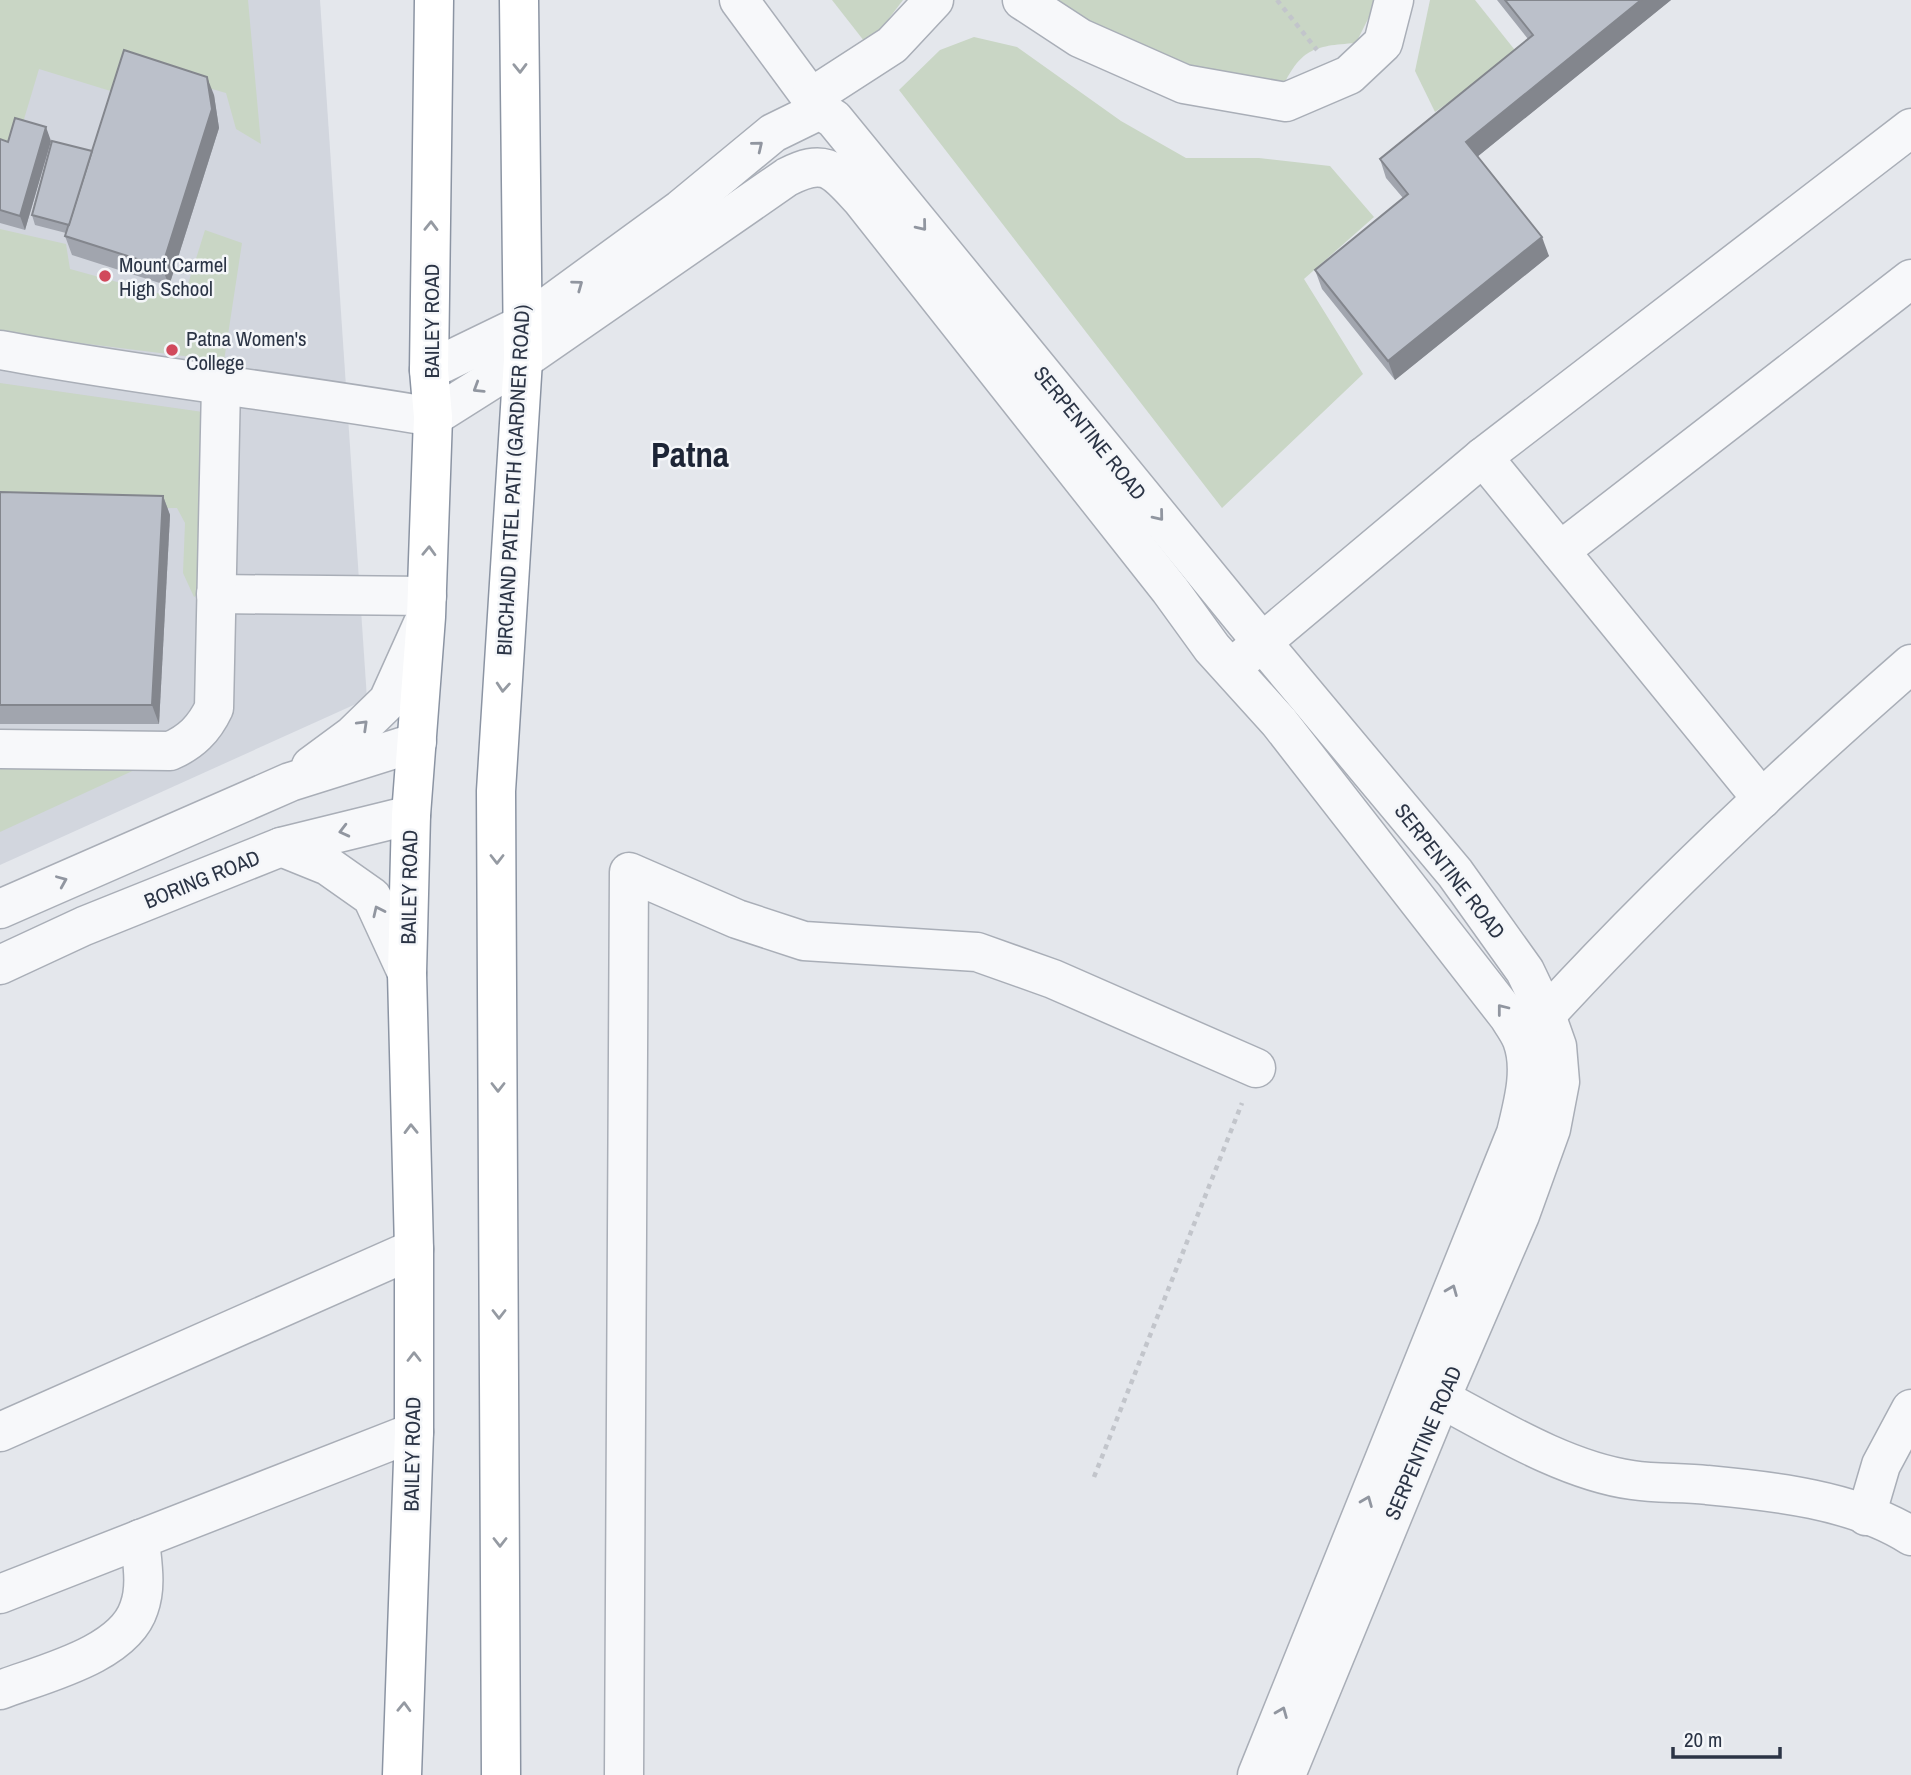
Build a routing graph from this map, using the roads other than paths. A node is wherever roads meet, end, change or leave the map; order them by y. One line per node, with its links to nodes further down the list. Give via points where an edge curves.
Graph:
1 (434, 0): 12 (highway, BAILEY ROAD, one-way to 1)
2 (519, 0): 10 (highway, BIRCHAND PATEL PATH (GARDNER ROAD), one-way to 10)
3 (739, 0): 7 (street, SERPENTINE ROAD)
4 (934, 0): 7 (street, via 892,45)
5 (1022, 0): 6 (street, via 1080,38 1184,84 1286,102 1349,75 1383,43)
6 (1394, 0)
7 (815, 104): 10 (street, one-way to 7); 19 (street, SERPENTINE ROAD, one-way to 19, via 834,119)
8 (1911, 128): 15 (street)
9 (1911, 279): 16 (street)
10 (522, 342): 12 (street); 14 (street, one-way to 14); 21 (street, via 786,177 804,168 826,166 861,199); 45 (highway, BIRCHAND PATEL PATH (GARDNER ROAD), one-way to 45, via 496,791)
11 (0, 350): 13 (street)
12 (429, 370): 14 (highway, BAILEY ROAD)
13 (221, 386): 14 (street, via 321,397); 17 (street)
14 (433, 417): 18 (highway, BAILEY ROAD, one-way to 14)
15 (1483, 457): 16 (street); 19 (street)
16 (1560, 551): 25 (street)
17 (216, 594): 18 (street); 23 (street, via 214,708 205,727 183,745 170,751)
18 (427, 607): 22 (highway, BAILEY ROAD); 24 (street, one-way to 18, via 353,735 388,701)
19 (1261, 642): 21 (street); 31 (street, SERPENTINE ROAD, via 1455,873 1525,971)
20 (1911, 664): 25 (street)
21 (1231, 669): 32 (street, one-way to 21, via 1279,722)
22 (417, 742): 24 (street); 26 (highway, BAILEY ROAD)
23 (0, 749)
24 (290, 782): 28 (street, one-way to 24)
25 (1762, 799): 31 (street, via 1600,956)
26 (411, 815): 27 (street, BORING ROAD, one-way to 27); 30 (highway, BAILEY ROAD)
27 (281, 847): 29 (street, BORING ROAD); 30 (street, one-way to 27, via 372,897 328,866)
28 (0, 909)
29 (0, 965)
30 (408, 973): 34 (highway, BAILEY ROAD, one-way to 30)
31 (1546, 1015): 32 (street, SERPENTINE ROAD, via 1557,1046)
32 (1543, 1063): 35 (street, SERPENTINE ROAD, via 1560,1083 1552,1129 1520,1216)
33 (1256, 1068): 46 (street, via 1053,979 977,952 804,941 737,919 629,872)
34 (414, 1249): 37 (street); 38 (highway, BAILEY ROAD, one-way to 34)
35 (1428, 1391): 39 (street, via 1568,1464 1632,1480 1817,1499); 47 (street, one-way to 35); 48 (street, SERPENTINE ROAD)
36 (1911, 1409): 39 (street, via 1881,1465)
37 (0, 1432)
38 (414, 1432): 41 (street); 44 (highway, BAILEY ROAD, one-way to 38)
39 (1866, 1516): 40 (street)
40 (1911, 1536)
41 (140, 1539): 42 (street); 43 (street, via 144,1581 132,1625 103,1650)
42 (0, 1594)
43 (0, 1690)
44 (402, 1775)
45 (501, 1775)
46 (624, 1775)
47 (1256, 1775)
48 (1286, 1775)

